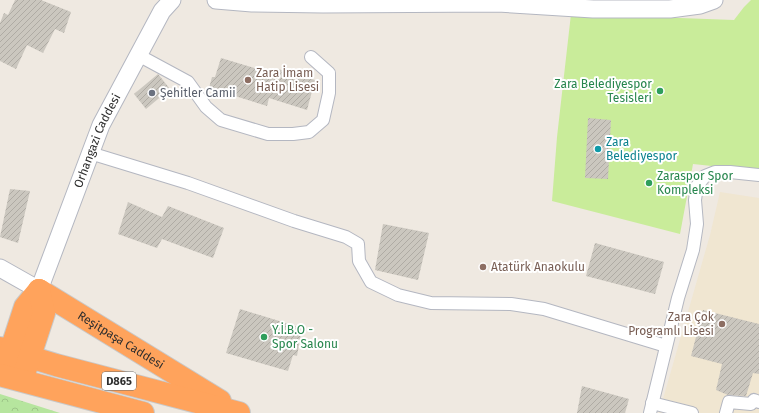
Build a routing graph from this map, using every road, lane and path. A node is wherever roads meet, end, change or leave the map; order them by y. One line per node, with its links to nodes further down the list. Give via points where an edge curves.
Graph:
1 (172, 0): 5 (street, Orhangazi Caddesi, via 162,11)
2 (216, 0): 4 (street, via 322,4 498,3 593,9)
3 (714, 0): 4 (street, via 700,5 670,8)
4 (653, 4)
5 (138, 55): 6 (street, via 188,82 206,107 221,120 268,134 309,132 322,120 329,93 329,73); 7 (street, Orhangazi Caddesi, via 101,125)
6 (310, 57)
7 (90, 153): 10 (street, Orhangazi Caddesi); 11 (street, via 188,183 346,237 358,244 359,261 371,282 398,295 431,303 511,304 544,309)
8 (759, 176): 11 (street, via 715,172 705,176 697,186 697,224 693,250)
9 (0, 268): 10 (street, Reşitpaşa Caddesi)
10 (39, 290): 12 (highway, via 44,313); 17 (highway, Reşitpaşa Caddesi)
11 (666, 346): 15 (street)
12 (13, 352): 13 (highway); 17 (highway, D865)
13 (8, 377): 16 (highway, D865)
14 (759, 402): 19 (street, via 729,402)
15 (651, 408): 18 (street)
16 (131, 411)
17 (240, 413)
18 (692, 413)
19 (726, 413)

